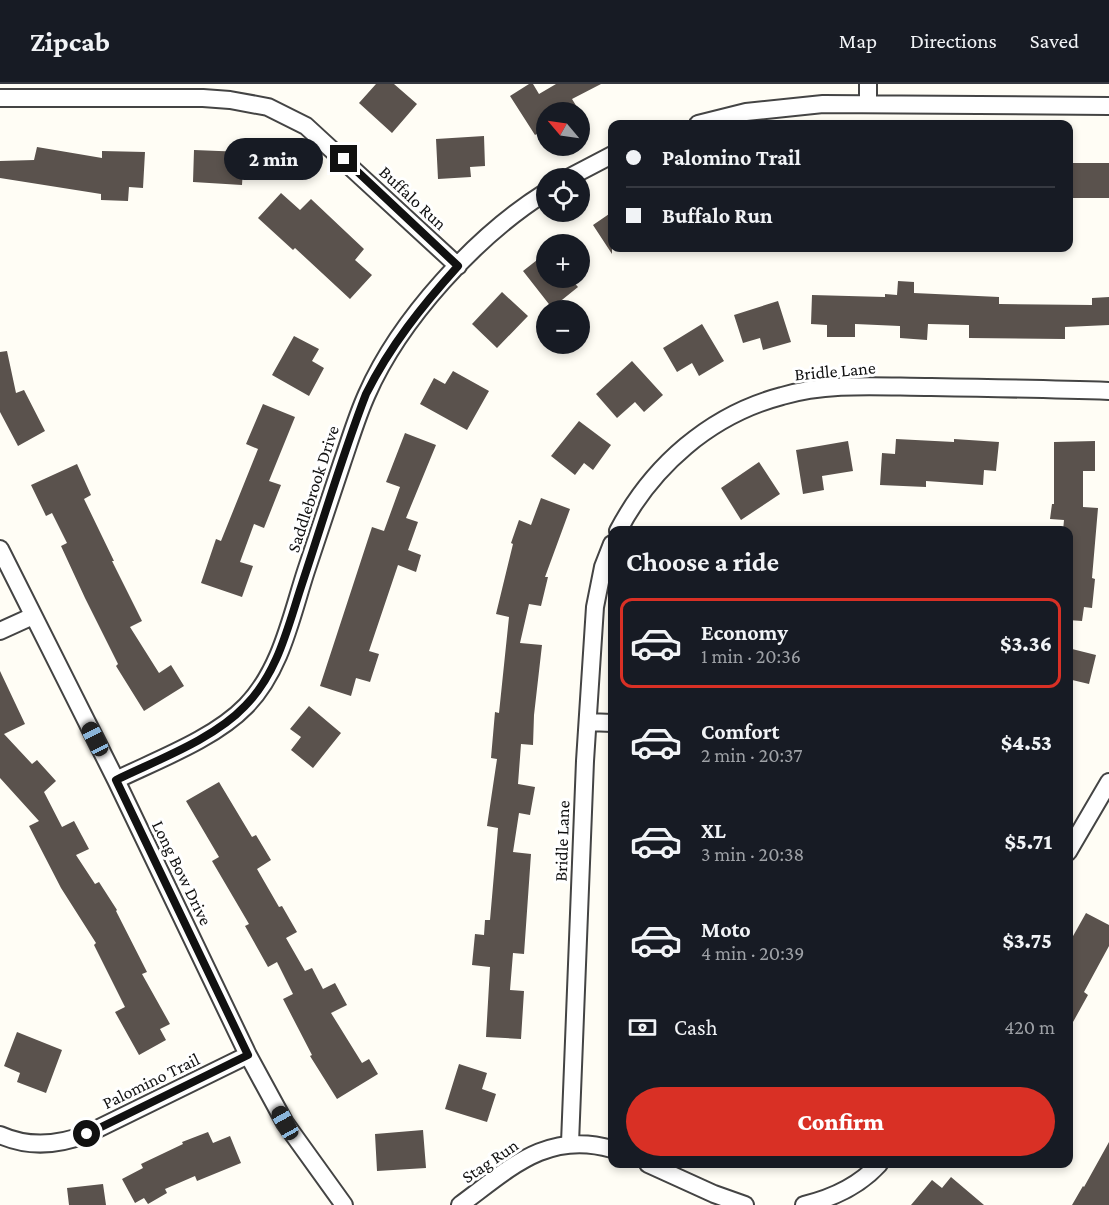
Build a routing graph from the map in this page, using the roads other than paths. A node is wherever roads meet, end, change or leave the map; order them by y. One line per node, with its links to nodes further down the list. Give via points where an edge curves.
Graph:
1 (868, 84): 3 (street)
2 (0, 98): 9 (street, Buffalo Run, via 203,98 268,107 306,126)
3 (868, 104): 4 (street); 5 (street, via 779,107)
4 (1109, 106)
5 (714, 120)
6 (608, 157): 7 (street)
7 (587, 168)
8 (536, 200): 9 (street, Saddlebrook Drive)
9 (458, 266): 18 (street, Saddlebrook Drive, via 409,324 366,394 281,650 259,689 246,706 210,734)
10 (1109, 391): 11 (street, Bridle Lane, via 852,386 782,395 731,415 685,447 645,488)
11 (621, 526)
12 (0, 549): 14 (street, Long Bow Drive)
13 (608, 554): 16 (street, Bridle Lane, via 595,607)
14 (33, 615): 15 (street); 18 (street, Long Bow Drive)
15 (0, 631)
16 (588, 722): 17 (street); 23 (street, Bridle Lane)
17 (608, 723)
18 (116, 780): 21 (street, Long Bow Drive)
19 (1109, 782): 20 (street)
20 (1073, 843)
21 (248, 1055): 22 (street, Palomino Trail, via 67,1142 24,1142); 27 (street, Long Bow Drive, via 285,1123)
22 (0, 1135)
23 (570, 1143): 24 (street, Stag Run); 28 (street, Stag Run, via 545,1149 517,1163)
24 (608, 1148)
25 (657, 1168): 29 (street)
26 (875, 1168): 30 (street, via 835,1196)
27 (344, 1205)
28 (460, 1205)
29 (745, 1205)
30 (804, 1205)

